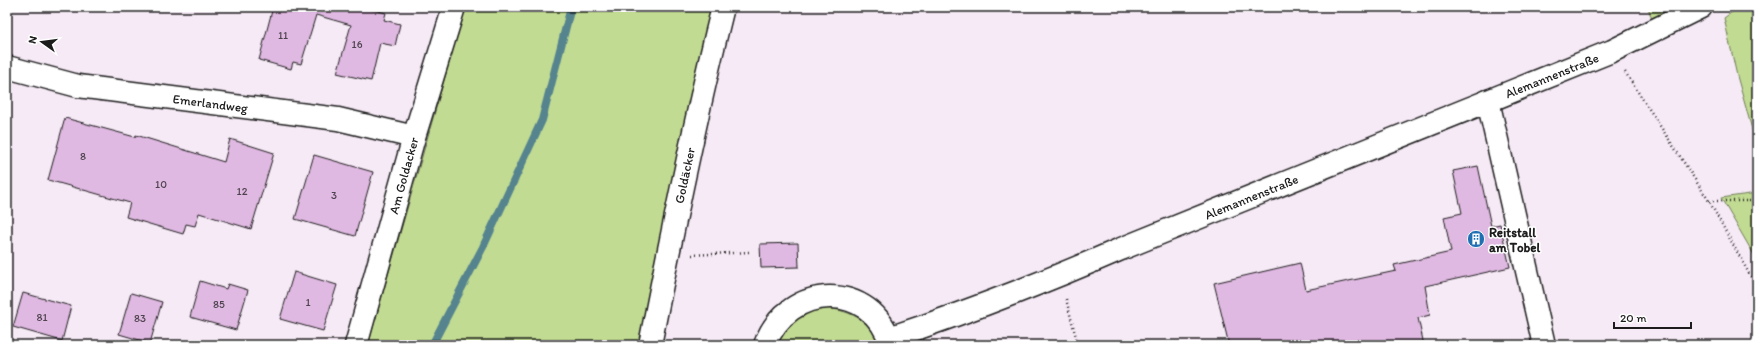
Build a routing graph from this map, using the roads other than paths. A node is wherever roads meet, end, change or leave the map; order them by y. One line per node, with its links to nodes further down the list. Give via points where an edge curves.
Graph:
1 (454, 7): 6 (street, Am Goldacker)
2 (723, 7): 10 (street, Goldäcker, via 667,256)
3 (1701, 7): 5 (street, Alemannenstraße, via 1612,51)
4 (7, 66): 6 (street, Emerlandweg, via 78,86 338,119)
5 (1488, 101): 7 (street, Alemannenstraße, via 1060,275); 8 (street)
6 (414, 137): 9 (street, Am Goldacker)
7 (890, 341): 11 (street, Alemannenstraße, via 878,320 863,307 838,297 824,297 797,304 786,312 776,322)
8 (1541, 344)
9 (356, 345)
10 (650, 345)
11 (765, 345)

